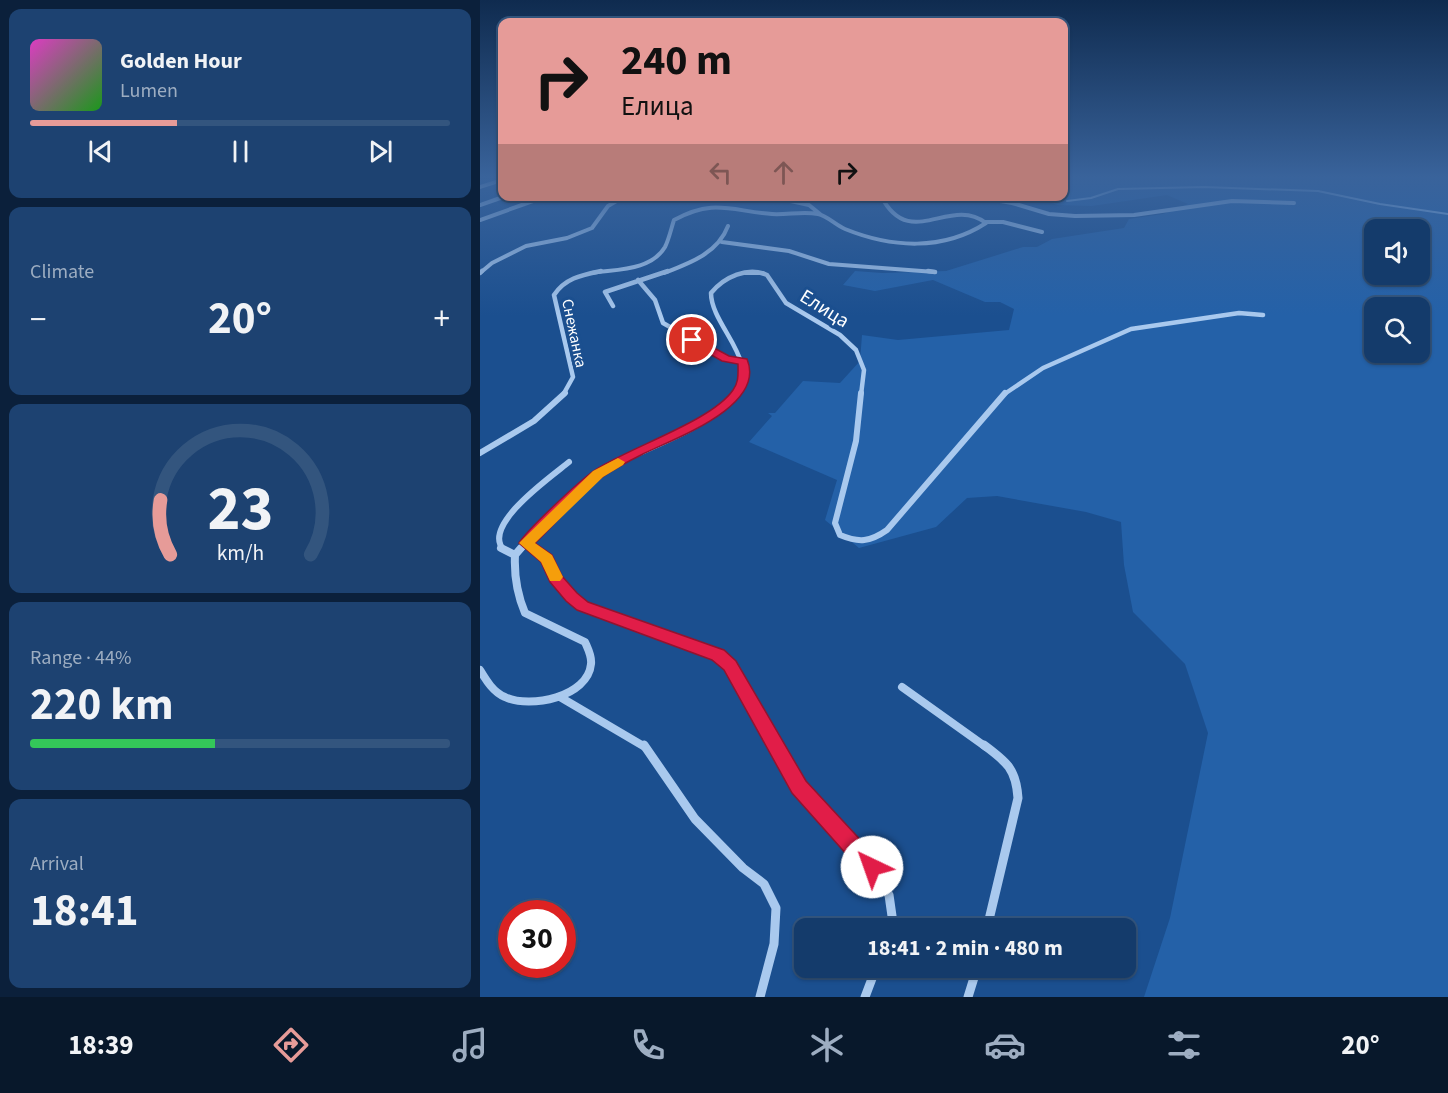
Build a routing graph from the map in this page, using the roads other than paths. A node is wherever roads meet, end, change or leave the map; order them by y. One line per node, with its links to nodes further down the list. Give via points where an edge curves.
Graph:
1 (986, 222): 4 (street, Снежанка, via 948,242 920,244 891,242)
2 (596, 223): 10 (street, via 567,238 526,246)
3 (673, 223): 15 (street, Снежанка, via 669,238 655,258 562,284 554,295 573,377 570,386 527,426)
4 (831, 223)
5 (1005, 223): 7 (street)
6 (728, 226): 8 (street)
7 (1042, 232)
8 (722, 242): 9 (street, via 789,251 829,264); 11 (street, via 677,268)
9 (935, 272)
10 (480, 273)
11 (638, 280): 12 (street, via 605,292); 14 (street, via 655,300 663,322 726,359)
12 (613, 306)
13 (1263, 315): 14 (street, Елица, via 1239,314 1131,329 1043,368 1001,396 887,530 872,542 840,535 836,523 856,441 864,370 856,349 784,302 771,277 761,273 740,274 715,286 711,296 715,315)
14 (743, 362): 17 (street, via 744,378 732,400 695,425 598,474)
15 (480, 453)
16 (569, 462): 18 (street, via 506,513 494,528 500,548)
17 (526, 543): 18 (street); 22 (street, via 547,559 555,578 583,606 718,655 730,665 799,787 872,867 889,895)
18 (514, 555): 21 (street, via 517,596 525,614 585,642 591,657 590,670 580,684)
19 (480, 670): 21 (street, via 488,684 507,699 532,704)
20 (902, 687): 23 (street, via 1007,762 1017,781 1018,798)
21 (560, 697): 26 (street, via 642,744 695,819 764,884 776,908 774,944)
22 (892, 918)
23 (989, 918)
24 (872, 978): 27 (street)
25 (974, 978): 28 (street)
26 (760, 997)
27 (865, 997)
28 (968, 997)

